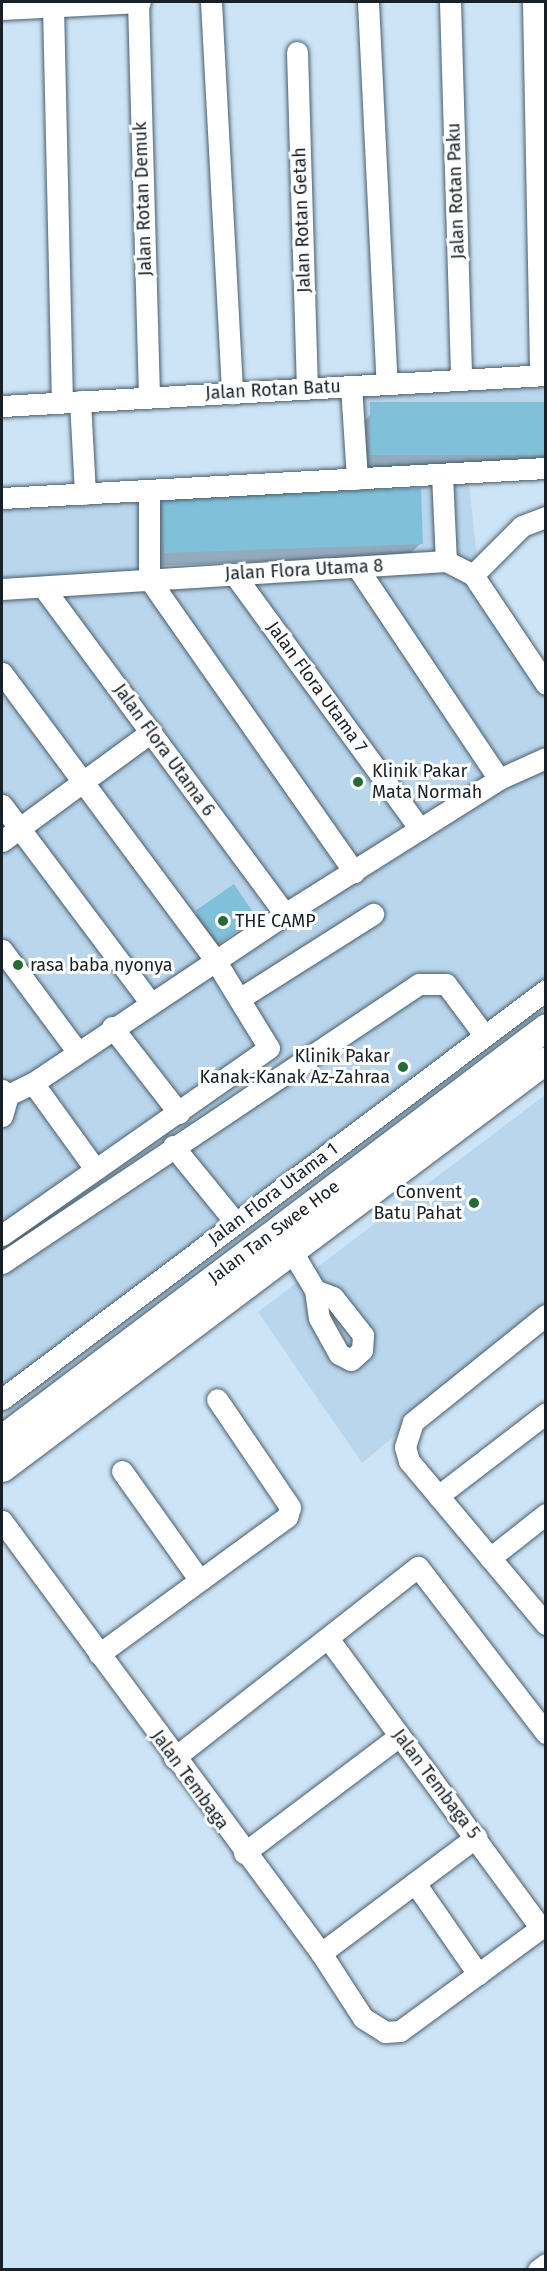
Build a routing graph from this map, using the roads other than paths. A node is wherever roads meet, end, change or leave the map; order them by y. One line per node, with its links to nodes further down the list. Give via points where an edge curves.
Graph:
1 (139, 2): 6 (street); 15 (street, Jalan Rotan Demuk)
2 (211, 2): 14 (street)
3 (368, 2): 11 (street)
4 (450, 2): 10 (street, Jalan Rotan Paku)
5 (533, 2): 9 (street)
6 (53, 6): 7 (street); 16 (street)
7 (2, 9)
8 (297, 52): 13 (street, Jalan Rotan Getah)
9 (543, 375): 10 (street, Jalan Rotan Batu)
10 (461, 380): 11 (street, Jalan Rotan Batu)
11 (387, 384): 12 (street, Jalan Rotan Batu)
12 (351, 386): 13 (street, Jalan Rotan Batu); 20 (street)
13 (307, 388): 14 (street, Jalan Rotan Batu)
14 (232, 393): 15 (street, Jalan Rotan Batu)
15 (149, 397): 16 (street, Jalan Rotan Batu)
16 (71, 402): 17 (street, Jalan Rotan Batu); 22 (street)
17 (2, 406)
18 (546, 468): 19 (street)
19 (441, 474): 20 (street); 25 (street)
20 (357, 479): 21 (street)
21 (149, 490): 22 (street); 29 (street)
22 (86, 494): 23 (street)
23 (2, 498)
24 (546, 517): 28 (street, via 522,526)
25 (446, 561): 26 (street, Jalan Flora Utama 8); 28 (street)
26 (357, 567): 27 (street, Jalan Flora Utama 8); 37 (street)
27 (234, 574): 29 (street, Jalan Flora Utama 8); 40 (street, Jalan Flora Utama 7)
28 (473, 575): 33 (street)
29 (149, 579): 30 (street, Jalan Flora Utama 8); 42 (street)
30 (43, 586): 31 (street, Jalan Flora Utama 8); 34 (street, Jalan Flora Utama 6)
31 (2, 589)
32 (2, 673): 36 (street)
33 (546, 684)
34 (151, 732): 36 (street); 43 (street, Jalan Flora Utama 6)
35 (546, 758): 37 (street)
36 (84, 778): 39 (street); 46 (street)
37 (499, 779): 40 (street)
38 (2, 805): 39 (street)
39 (18, 827): 41 (street); 49 (street)
40 (420, 829): 42 (street)
41 (2, 841)
42 (354, 872): 43 (street)
43 (285, 914): 46 (street)
44 (373, 914): 48 (street)
45 (2, 950): 53 (street)
46 (215, 960): 48 (street); 49 (street)
47 (546, 990): 52 (street, Jalan Flora Utama 1)
48 (239, 999): 57 (street, via 268,1050)
49 (150, 1002): 50 (street)
50 (112, 1027): 53 (street); 57 (street)
51 (546, 1027): 70 (main road, Jalan Tan Swee Hoe)
52 (484, 1035): 59 (street, via 446,984 419,984); 61 (street, Jalan Flora Utama 1)
53 (77, 1051): 55 (street)
54 (546, 1060): 63 (main road, Jalan Tan Swee Hoe)
55 (33, 1083): 56 (street); 60 (street)
56 (5, 1093): 58 (street)
57 (179, 1113): 60 (street)
58 (2, 1116)
59 (173, 1146): 61 (street); 64 (street)
60 (95, 1169): 62 (street)
61 (236, 1222): 67 (street, Jalan Flora Utama 1)
62 (2, 1234)
63 (291, 1250): 65 (street); 71 (main road, Jalan Tan Swee Hoe)
64 (2, 1263)
65 (315, 1290)
66 (546, 1315): 73 (street, via 413,1422 405,1447 409,1461)
67 (2, 1398)
68 (217, 1400): 77 (street, via 290,1507 284,1522)
69 (546, 1413): 73 (street)
70 (2, 1438)
71 (2, 1468)
72 (122, 1470): 77 (street)
73 (438, 1496): 76 (street)
74 (546, 1514): 76 (street)
75 (2, 1521): 80 (street, Jalan Tembaga)
76 (490, 1558): 78 (street)
77 (198, 1578): 80 (street)
78 (546, 1624)
79 (330, 1641): 81 (street, via 420,1568); 82 (street, Jalan Tembaga 5); 83 (street)
80 (99, 1654): 83 (street, Jalan Tembaga)
81 (546, 1733)
82 (399, 1736): 84 (street, Jalan Tembaga 5); 85 (street)
83 (174, 1758): 85 (street, Jalan Tembaga)
84 (476, 1837): 86 (street); 87 (street, Jalan Tembaga 5)
85 (244, 1853): 88 (street, Jalan Tembaga)
86 (415, 1883): 88 (street); 89 (street)
87 (543, 1926): 89 (street)
88 (321, 1953): 89 (street, Jalan Tembaga, via 363,2018 385,2032 406,2027)
89 (478, 1974)
90 (546, 2264): 91 (street)
91 (538, 2270)

